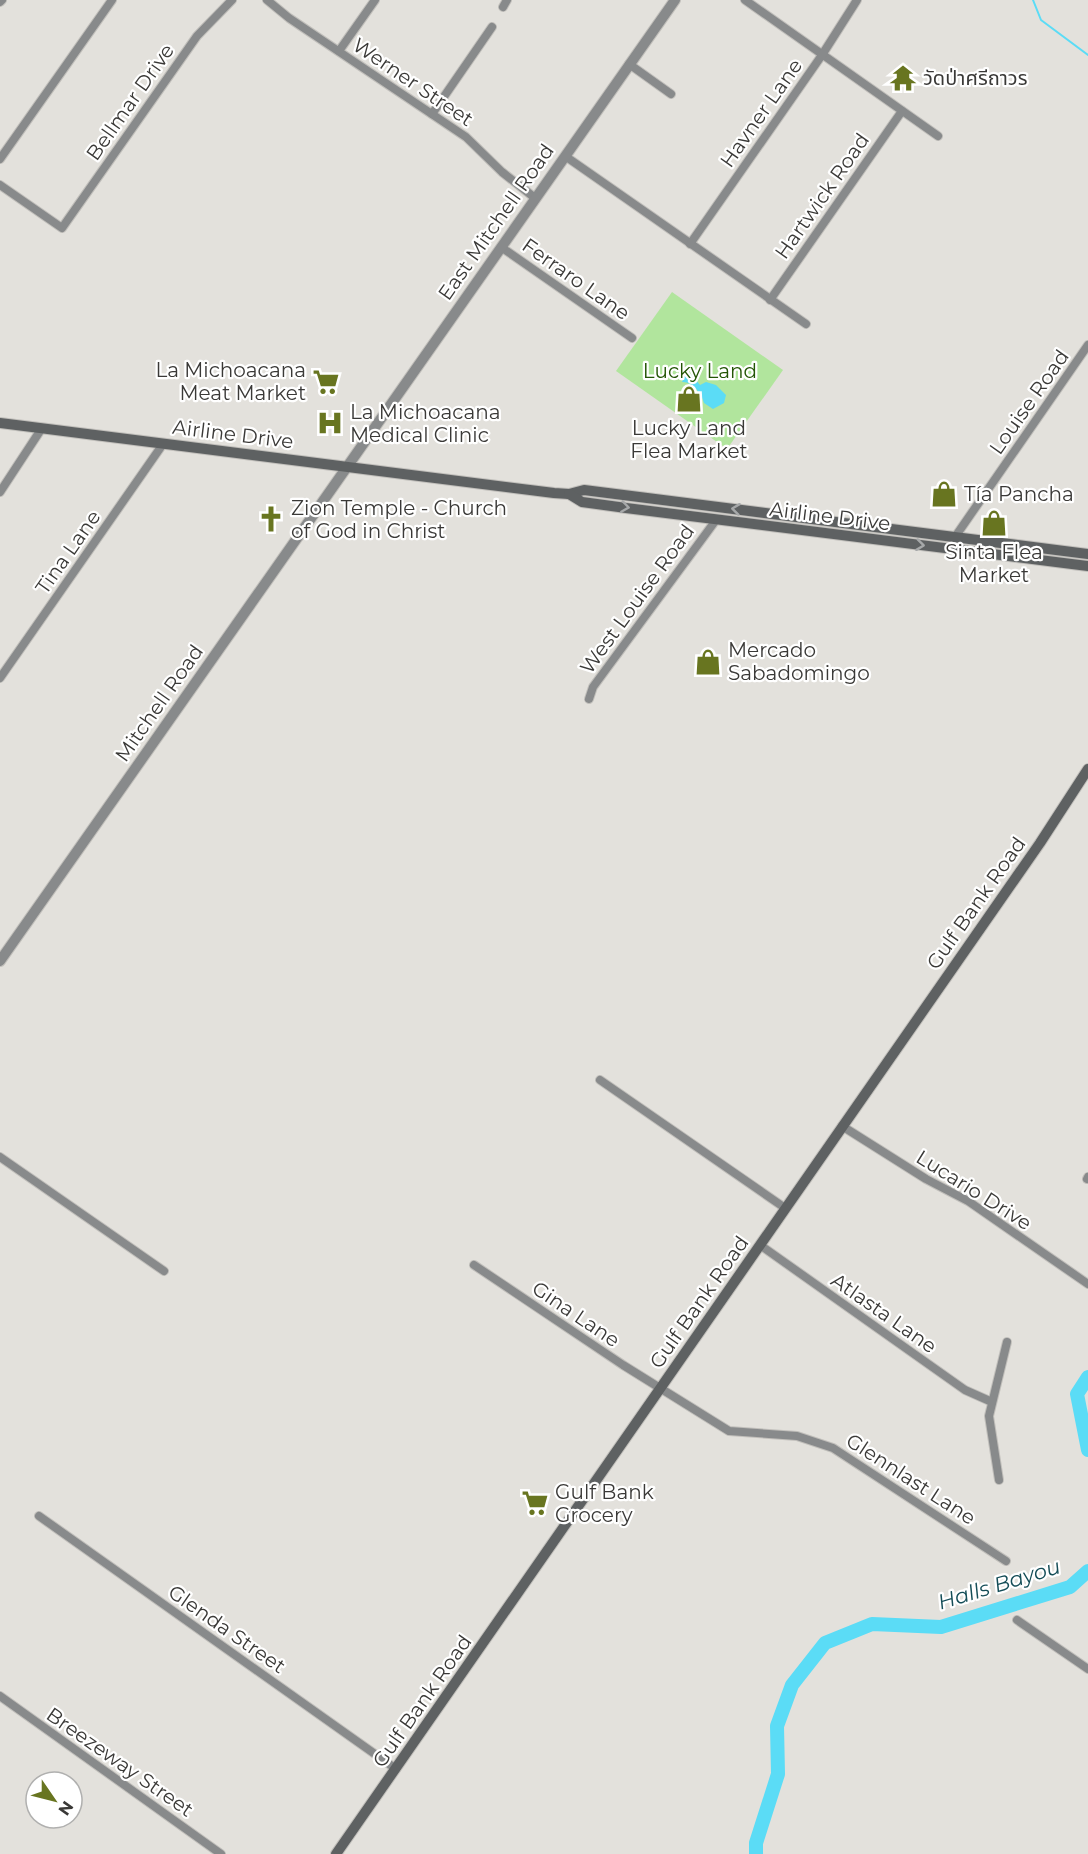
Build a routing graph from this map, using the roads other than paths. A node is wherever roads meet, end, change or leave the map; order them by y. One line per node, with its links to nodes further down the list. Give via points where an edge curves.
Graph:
1 (112, 0): 17 (street)
2 (232, 0): 18 (street, Bellmar Drive, via 197,36 62,228)
3 (267, 0): 9 (street, Werner Street)
4 (375, 0): 9 (street)
5 (675, 0): 11 (street, East Mitchell Road)
6 (745, 0): 10 (street)
7 (857, 0): 10 (street, Havner Lane)
8 (492, 27): 14 (street)
9 (339, 51): 14 (street, Werner Street)
10 (822, 55): 13 (street); 20 (street, Havner Lane)
11 (629, 64): 12 (street); 16 (street, East Mitchell Road)
12 (671, 94)
13 (902, 111): 15 (street); 22 (street, Hartwick Road)
14 (432, 114): 19 (street, Werner Street, via 482,150)
15 (938, 136)
16 (565, 156): 19 (street, East Mitchell Road); 20 (street)
17 (0, 159)
18 (0, 185)
19 (535, 198): 21 (street, East Mitchell Road)
20 (690, 244): 22 (street)
21 (501, 247): 24 (street, Ferraro Lane); 29 (street, East Mitchell Road)
22 (770, 300): 23 (street)
23 (806, 324)
24 (632, 338)
25 (1088, 345): 34 (street, Louise Road)
26 (0, 423): 27 (main road, Airline Drive)
27 (42, 428): 28 (main road, Airline Drive); 30 (street)
28 (163, 444): 29 (main road, Airline Drive); 37 (street, Tina Lane)
29 (348, 465): 31 (main road, Airline Drive); 40 (street, Mitchell Road)
30 (0, 492)
31 (569, 494): 32 (main road, Airline Drive, via 584,490); 33 (main road, Airline Drive, one-way to 33, via 582,501)
32 (706, 505): 33 (main road); 34 (main road, Airline Drive, one-way to 32)
33 (716, 520): 36 (main road, Airline Drive, one-way to 36); 38 (street, West Louise Road, via 600,678)
34 (955, 537): 35 (main road, Airline Drive)
35 (1088, 554)
36 (1088, 567)
37 (0, 678)
38 (589, 699)
39 (1088, 769): 42 (main road, Gulf Bank Road)
40 (0, 961)
41 (600, 1080): 44 (street)
42 (842, 1126): 44 (main road, Gulf Bank Road); 48 (street, Lucario Drive, via 968,1201)
43 (0, 1156): 47 (street)
44 (785, 1208): 45 (main road, Gulf Bank Road)
45 (760, 1245): 50 (main road, Gulf Bank Road); 51 (street, Atlasta Lane, via 965,1390)
46 (474, 1265): 50 (street, Gina Lane)
47 (164, 1271)
48 (1088, 1284)
49 (1007, 1342): 51 (street)
50 (662, 1388): 54 (street, Glennlast Lane, via 729,1431 797,1436 844,1453); 58 (main road, Gulf Bank Road)
51 (992, 1402): 52 (street, via 989,1416)
52 (999, 1480)
53 (39, 1516): 58 (street, Glenda Street)
54 (1006, 1561)
55 (1017, 1620): 56 (street)
56 (1088, 1669)
57 (0, 1696): 59 (street, Breezeway Street)
58 (396, 1769): 60 (main road, Gulf Bank Road)
59 (221, 1854)
60 (336, 1854)

